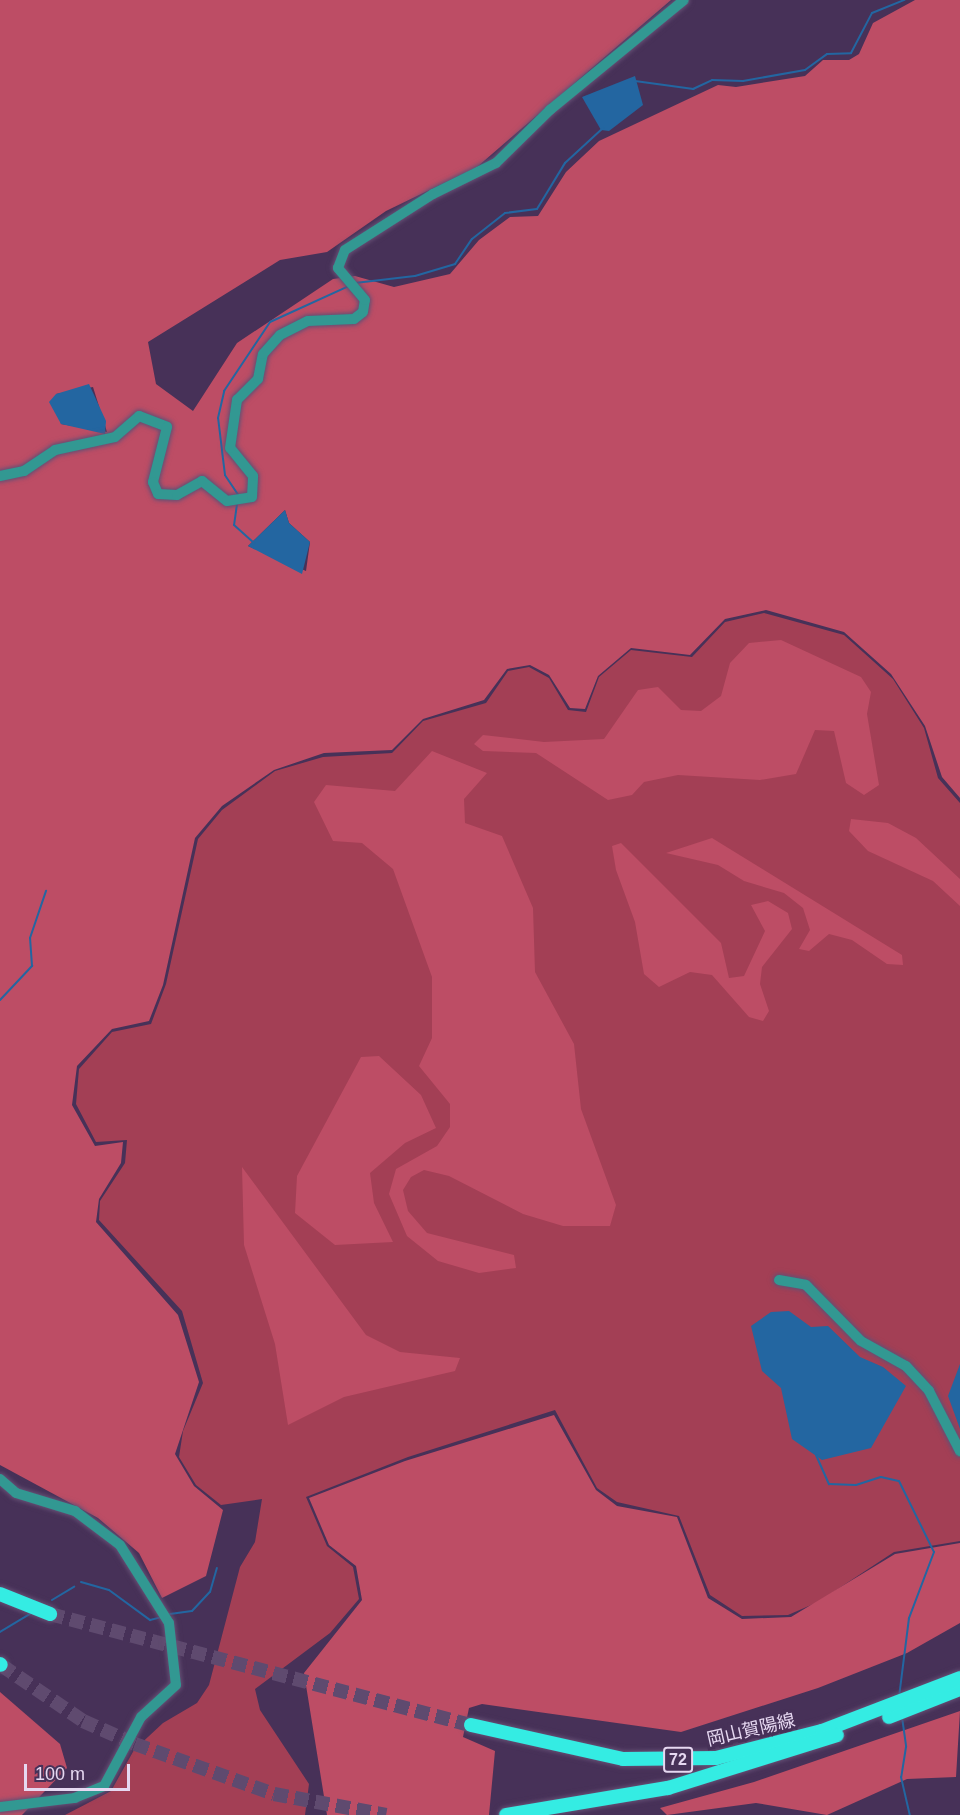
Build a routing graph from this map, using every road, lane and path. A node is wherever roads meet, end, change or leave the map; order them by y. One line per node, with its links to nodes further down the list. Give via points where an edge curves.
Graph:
1 (684, 0): 2 (street, via 550,110 496,163 351,244 337,261 365,300 360,316 308,321 289,329 267,347 258,380 237,400 230,448 256,485 252,497 238,502 202,481 177,495 158,494 153,482 169,434 164,423 144,416 115,437 55,450 24,471)
2 (0, 476)
3 (779, 1280): 4 (street, via 806,1285 861,1341 906,1366 929,1391)
4 (960, 1450)
5 (0, 1479): 11 (street, via 16,1493 75,1510 120,1545 169,1623 176,1685 141,1717 104,1786 75,1798)
6 (0, 1594): 7 (main road)
7 (50, 1614)
8 (959, 1684): 9 (main road, 岡山賀陽線 / 72)
9 (879, 1716): 10 (main road, 岡山賀陽線 / 72, via 761,1749 669,1761 582,1752); 12 (main road, 岡山賀陽線 / 72, via 746,1765 668,1788 556,1810)
10 (471, 1725)
11 (0, 1807)
12 (506, 1815)

